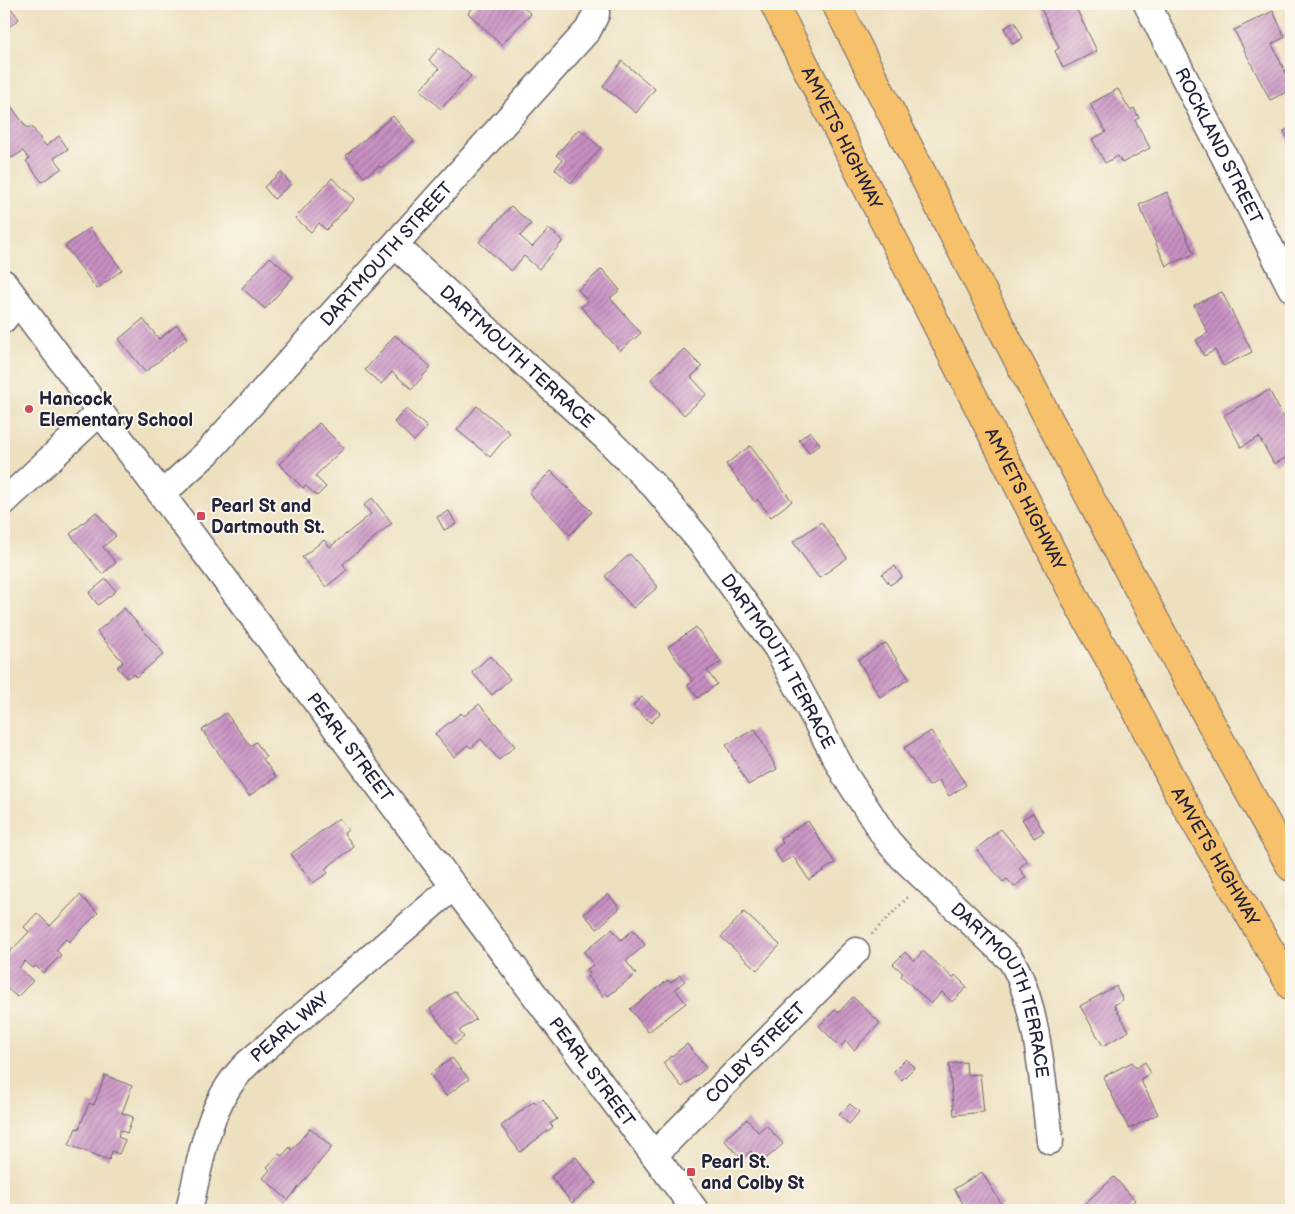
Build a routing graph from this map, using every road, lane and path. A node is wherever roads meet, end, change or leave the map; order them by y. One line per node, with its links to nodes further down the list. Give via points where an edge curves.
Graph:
1 (596, 4): 5 (street, DARTMOUTH STREET, via 596,14 588,30)
2 (774, 4): 15 (highway, AMVETS HIGHWAY, via 1080,609 1119,676 1179,794)
3 (836, 4): 11 (highway, via 1037,398 1200,706)
4 (1148, 4): 6 (street, ROCKLAND STREET)
5 (396, 246): 9 (street, DARTMOUTH STREET, via 207,453); 12 (street, DARTMOUTH TERRACE, via 606,438 654,486 700,540 777,648 845,775 887,840)
6 (1291, 288)
7 (8, 301): 8 (street, PEARL STREET)
8 (99, 413): 9 (street, PEARL STREET); 10 (street)
9 (162, 494): 13 (street, PEARL STREET)
10 (4, 502)
11 (1291, 867)
12 (926, 879): 14 (path); 16 (street, DARTMOUTH TERRACE, via 1002,950 1020,975 1042,1078)
13 (454, 886): 17 (street, PEARL STREET); 18 (street, PEARL WAY, via 235,1077 217,1103 209,1123)
14 (856, 950): 17 (street, COLBY STREET)
15 (1291, 986)
16 (1050, 1141)
17 (654, 1155): 19 (street, PEARL STREET)
18 (189, 1210)
19 (695, 1210)

